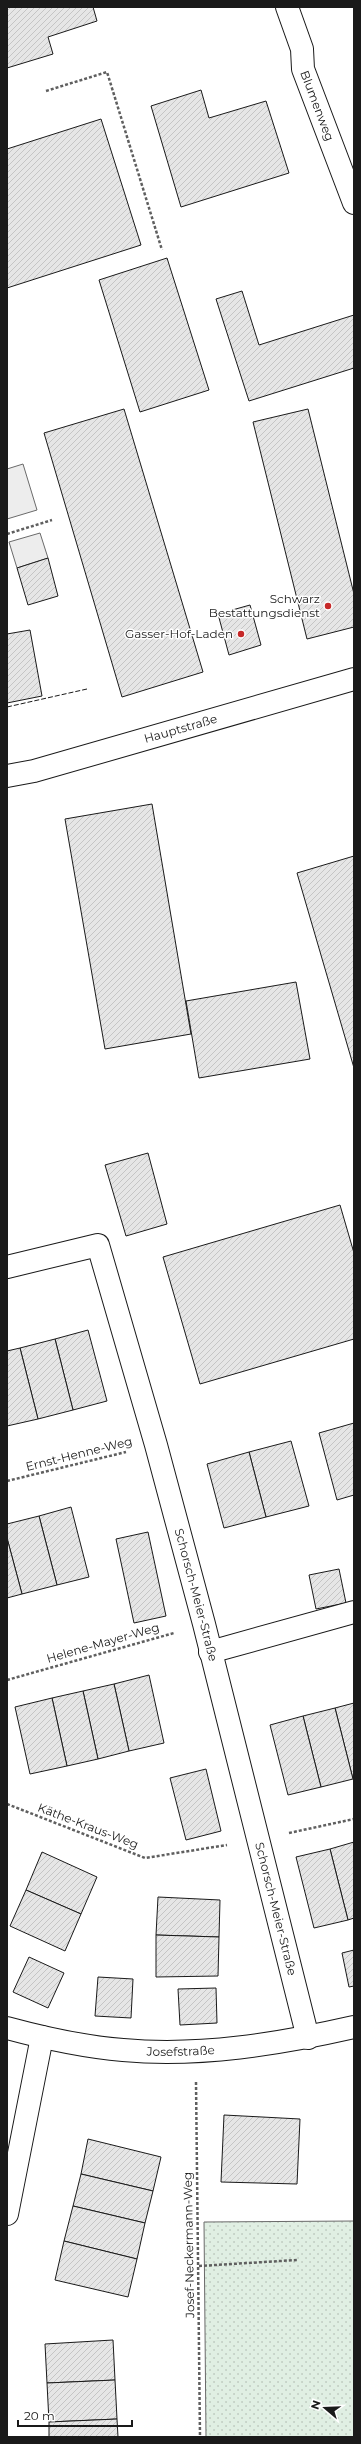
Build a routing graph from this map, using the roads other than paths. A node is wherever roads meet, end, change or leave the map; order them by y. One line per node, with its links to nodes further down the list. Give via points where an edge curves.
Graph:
1 (287, 7): 2 (street, Blumenweg, via 302,49 303,69)
2 (354, 203)
3 (354, 679): 4 (street, Hauptstraße, via 34,771)
4 (7, 776)
5 (7, 1267): 7 (street, Schorsch-Meier-Straße, via 98,1245 156,1445)
6 (354, 1612): 7 (street)
7 (210, 1652): 11 (street, Schorsch-Meier-Straße)
8 (354, 2027): 11 (street, Josefstraße)
9 (7, 2028): 10 (street, Josefstraße)
10 (42, 2037): 11 (street, Josefstraße, via 122,2050 195,2052); 12 (street)
11 (308, 2038)
12 (7, 2214)

